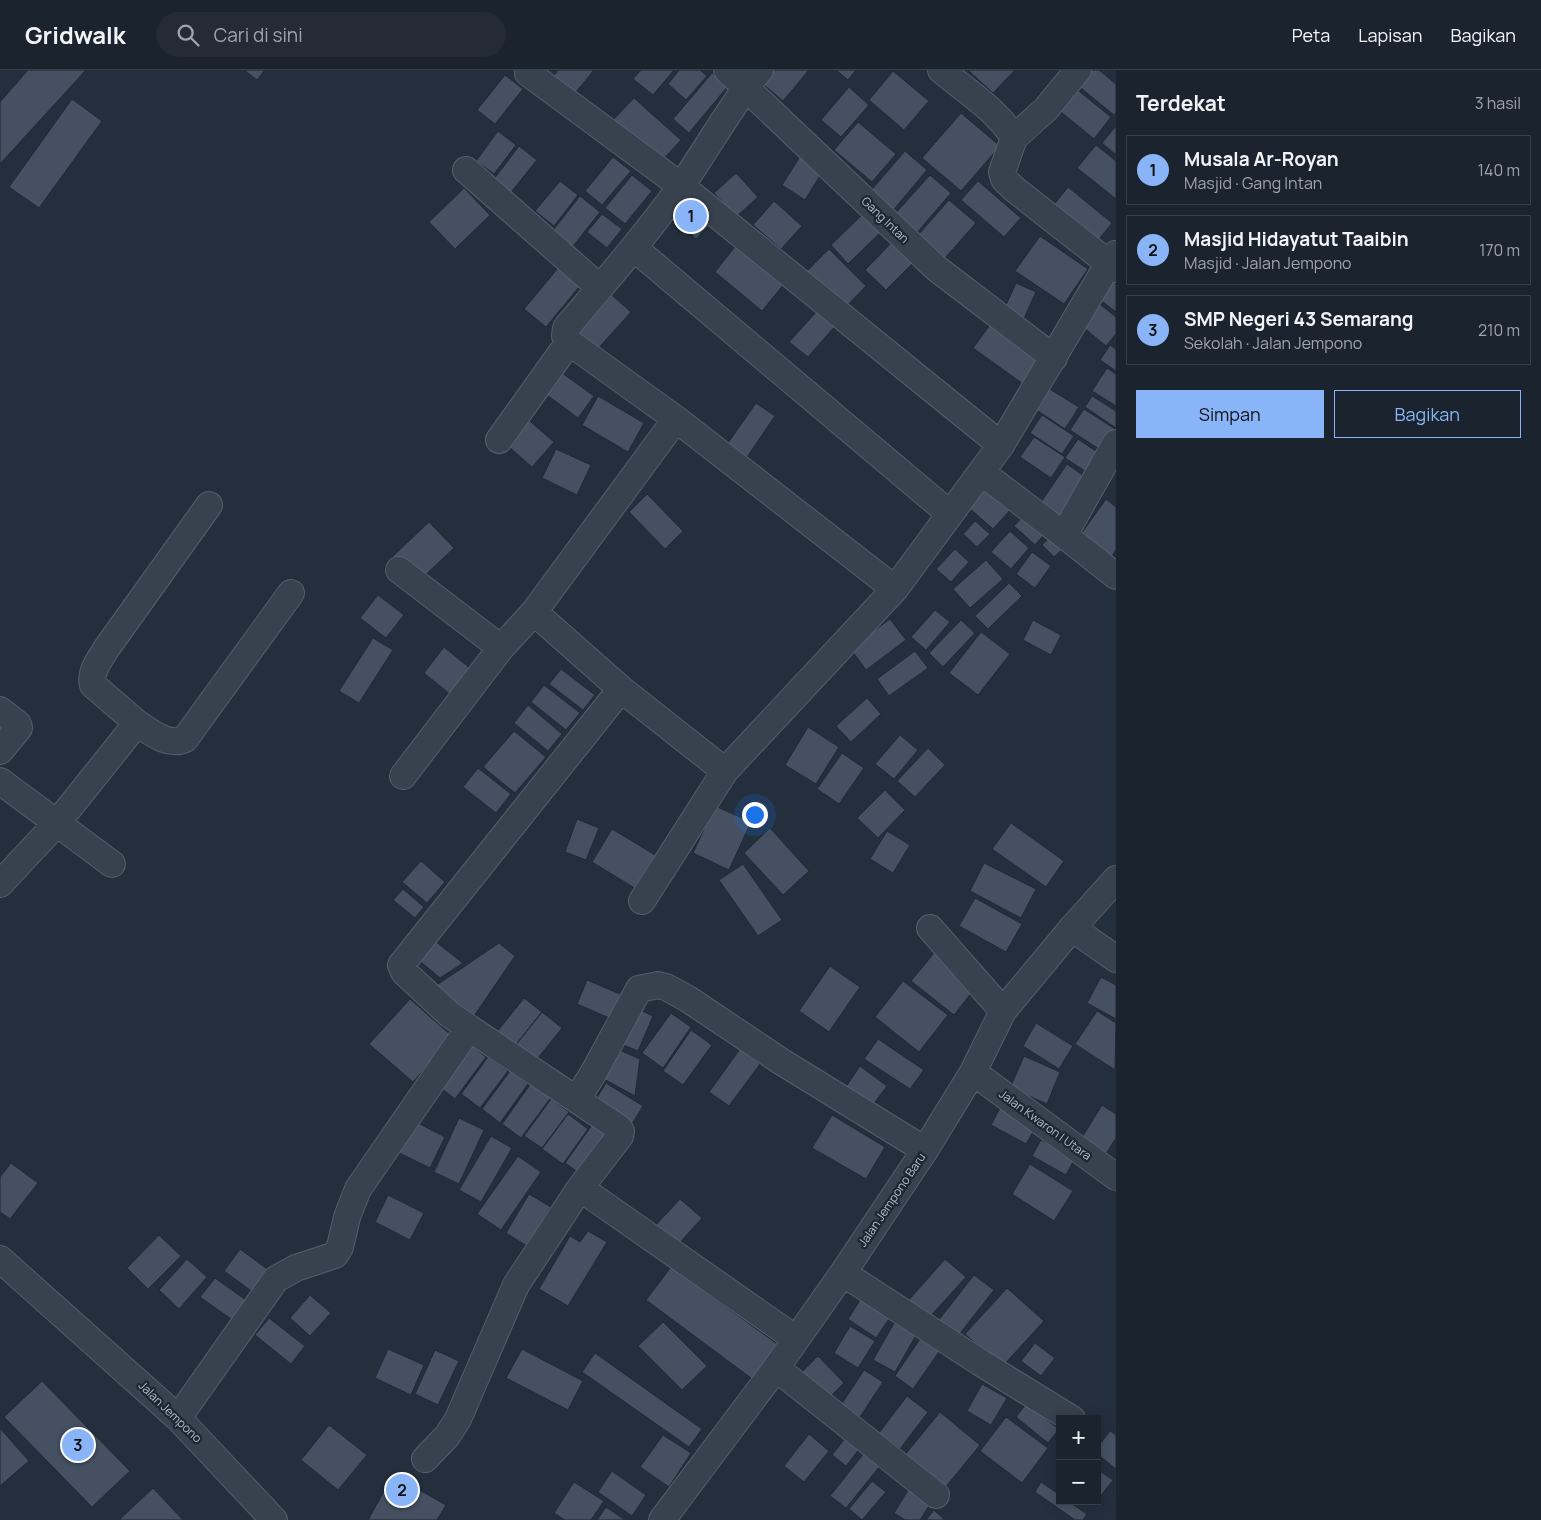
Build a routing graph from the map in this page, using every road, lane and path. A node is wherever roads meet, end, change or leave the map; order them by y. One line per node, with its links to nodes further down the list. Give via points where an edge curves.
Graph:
1 (941, 70): 5 (street, via 997,116)
2 (1078, 70): 5 (street, via 1046,109)
3 (528, 73): 7 (street)
4 (744, 76): 7 (street); 12 (street, Gang Intan, via 936,268)
5 (1014, 138): 9 (street, via 1002,172 1004,179)
6 (466, 170): 10 (street)
7 (681, 186): 8 (street); 16 (street)
8 (634, 248): 10 (street); 19 (street)
9 (1114, 262): 12 (street)
10 (600, 288): 11 (street, via 566,328 565,336)
11 (569, 342): 13 (street); 14 (street)
12 (1054, 358): 16 (street)
13 (676, 419): 23 (street); 25 (street)
14 (499, 440)
15 (1116, 443): 20 (street)
16 (1001, 445): 17 (street)
17 (981, 472): 19 (street); 20 (street)
18 (209, 505): 29 (street, via 93,671 93,685)
19 (950, 514): 23 (street)
20 (1064, 535): 22 (street)
21 (399, 570): 26 (street)
22 (1116, 576)
23 (895, 589): 31 (street)
24 (291, 593): 29 (street, via 185,739 166,741)
25 (534, 612): 26 (street); 27 (street)
26 (501, 648): 32 (street)
27 (621, 689): 31 (street); 43 (street, via 401,965 410,978)
28 (0, 710): 30 (street, via 19,728)
29 (137, 723): 34 (street)
30 (0, 751)
31 (725, 771): 38 (street)
32 (403, 776)
33 (0, 781): 34 (street)
34 (57, 823): 35 (street); 37 (street)
35 (112, 864)
36 (1116, 879): 40 (street, Jalan Jempono Baru)
37 (0, 884)
38 (642, 902)
39 (930, 928): 42 (street)
40 (1072, 928): 41 (street); 42 (street, Jalan Jempono Baru)
41 (1116, 959)
42 (1003, 1011): 44 (street, Jalan Jempono Baru)
43 (469, 1028): 45 (street); 54 (street, via 358,1189 338,1252 276,1279)
44 (973, 1072): 46 (street, Jalan Jempono Baru); 47 (street, Jalan Kwaron I Utara)
45 (577, 1099): 46 (street, via 639,990 658,985 688,999 782,1062); 48 (street, via 621,1132)
46 (925, 1150): 50 (street, Jalan Jempono Baru)
47 (1116, 1178)
48 (580, 1188): 51 (street); 55 (street, via 516,1285 458,1419)
49 (0, 1259): 54 (street, Jalan Jempono)
50 (844, 1273): 51 (street, Jalan Jempono Baru); 53 (street)
51 (796, 1339): 52 (street, Jalan Jempono Baru)
52 (776, 1368): 56 (street); 58 (street, Jalan Jempono Baru)
53 (1066, 1415)
54 (178, 1418): 57 (street, Jalan Jempono)
55 (425, 1459)
56 (936, 1495)
57 (274, 1520)
58 (662, 1520)

